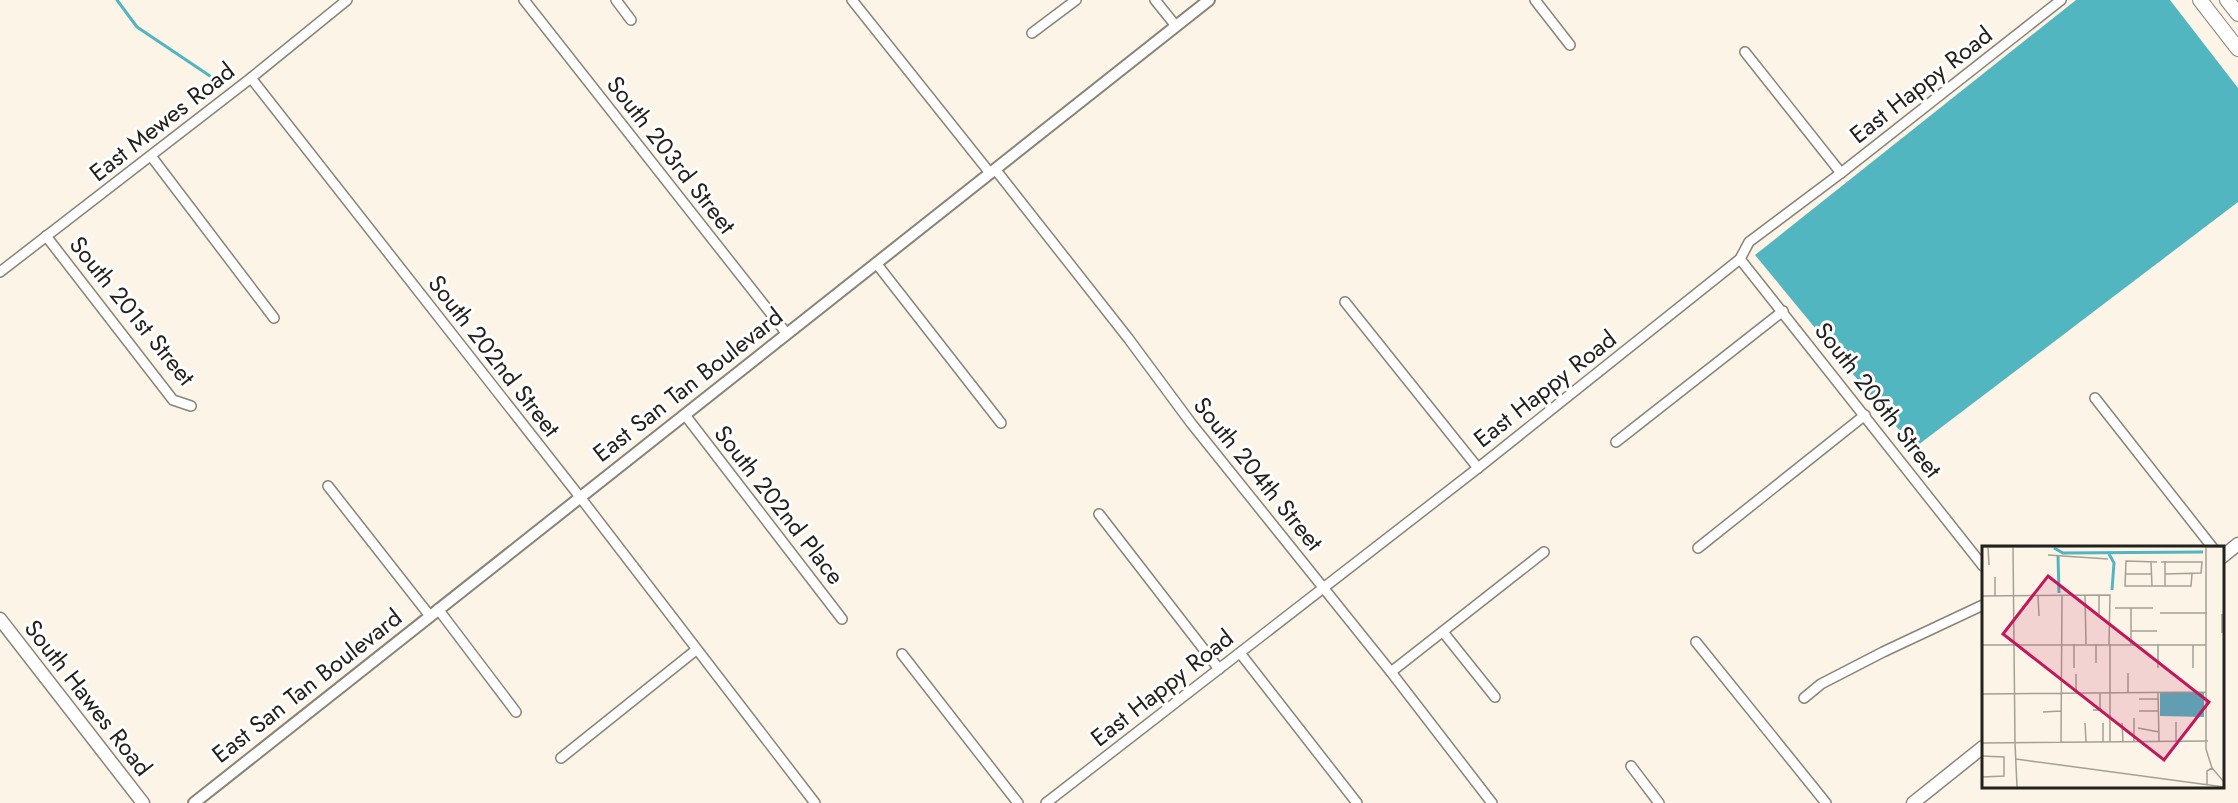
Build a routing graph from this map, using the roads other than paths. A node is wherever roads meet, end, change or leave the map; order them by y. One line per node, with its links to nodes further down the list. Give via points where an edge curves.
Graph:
1 (347, 0): 19 (street, East Mewes Road)
2 (524, 0): 30 (street, South 203rd Street)
3 (616, 0): 13 (street)
4 (852, 0): 21 (street, South 204th Street)
5 (1076, 0): 15 (street)
6 (1155, 0): 14 (street)
7 (1209, 0): 14 (street, East San Tan Boulevard)
8 (1535, 0): 16 (street)
9 (2061, 0): 22 (street, East Happy Road)
10 (2200, 0): 17 (main road)
11 (2227, 0): 12 (main road)
12 (2238, 14)
13 (631, 20)
14 (1176, 26): 21 (street, East San Tan Boulevard)
15 (1032, 33)
16 (1570, 45)
17 (2238, 49)
18 (1745, 52): 22 (street)
19 (251, 78): 20 (street, East Mewes Road); 39 (street, South 202nd Street)
20 (151, 156): 23 (street, East Mewes Road); 29 (street)
21 (992, 171): 25 (street, East San Tan Boulevard); 47 (street, South 204th Street)
22 (1841, 173): 24 (street, East Happy Road, via 1749,242)
23 (46, 236): 26 (street, East Mewes Road); 32 (street, South 201st Street, via 173,400)
24 (1740, 260): 28 (street, South 206th Street); 37 (street, East Happy Road)
25 (876, 263): 30 (street, East San Tan Boulevard); 35 (street)
26 (0, 272)
27 (1346, 302): 37 (street)
28 (1783, 311): 34 (street, South 206th Street); 36 (street)
29 (274, 318)
30 (787, 334): 33 (street, East San Tan Boulevard)
31 (2095, 398): 42 (street)
32 (191, 406)
33 (685, 415): 39 (street, East San Tan Boulevard); 51 (street, South 202nd Place)
34 (1865, 415): 43 (street); 46 (street, South 206th Street)
35 (1001, 423)
36 (1616, 442)
37 (1478, 468): 47 (street, East Happy Road)
38 (328, 486): 49 (street)
39 (580, 497): 49 (street, East San Tan Boulevard); 54 (street, South 202nd Street)
40 (1099, 514): 57 (street)
41 (2238, 544): 45 (main road)
42 (2211, 546)
43 (1698, 548)
44 (1544, 552): 52 (street)
45 (2223, 556)
46 (1982, 565)
47 (1324, 587): 55 (street, East Happy Road); 58 (street, South 204th Street)
48 (1982, 605): 60 (street, via 1821,684)
49 (434, 613): 61 (street); 66 (street, East San Tan Boulevard)
50 (0, 619): 65 (main road, South Hawes Road)
51 (842, 619)
52 (1443, 632): 58 (street); 59 (street)
53 (1696, 642): 73 (street)
54 (696, 650): 63 (street); 67 (street, South 202nd Street)
55 (1240, 653): 57 (street, East Happy Road); 70 (street)
56 (902, 654): 68 (street)
57 (1220, 669): 69 (street, East Happy Road)
58 (1391, 672): 71 (street, South 204th Street)
59 (1495, 697)
60 (1804, 698)
61 (516, 712)
62 (1982, 748): 74 (main road)
63 (561, 758)
64 (1631, 766): 72 (street)
65 (143, 803)
66 (194, 803)
67 (815, 803)
68 (1018, 803)
69 (1046, 803)
70 (1357, 803)
71 (1492, 803)
72 (1659, 803)
73 (1826, 803)
74 (1913, 803)

